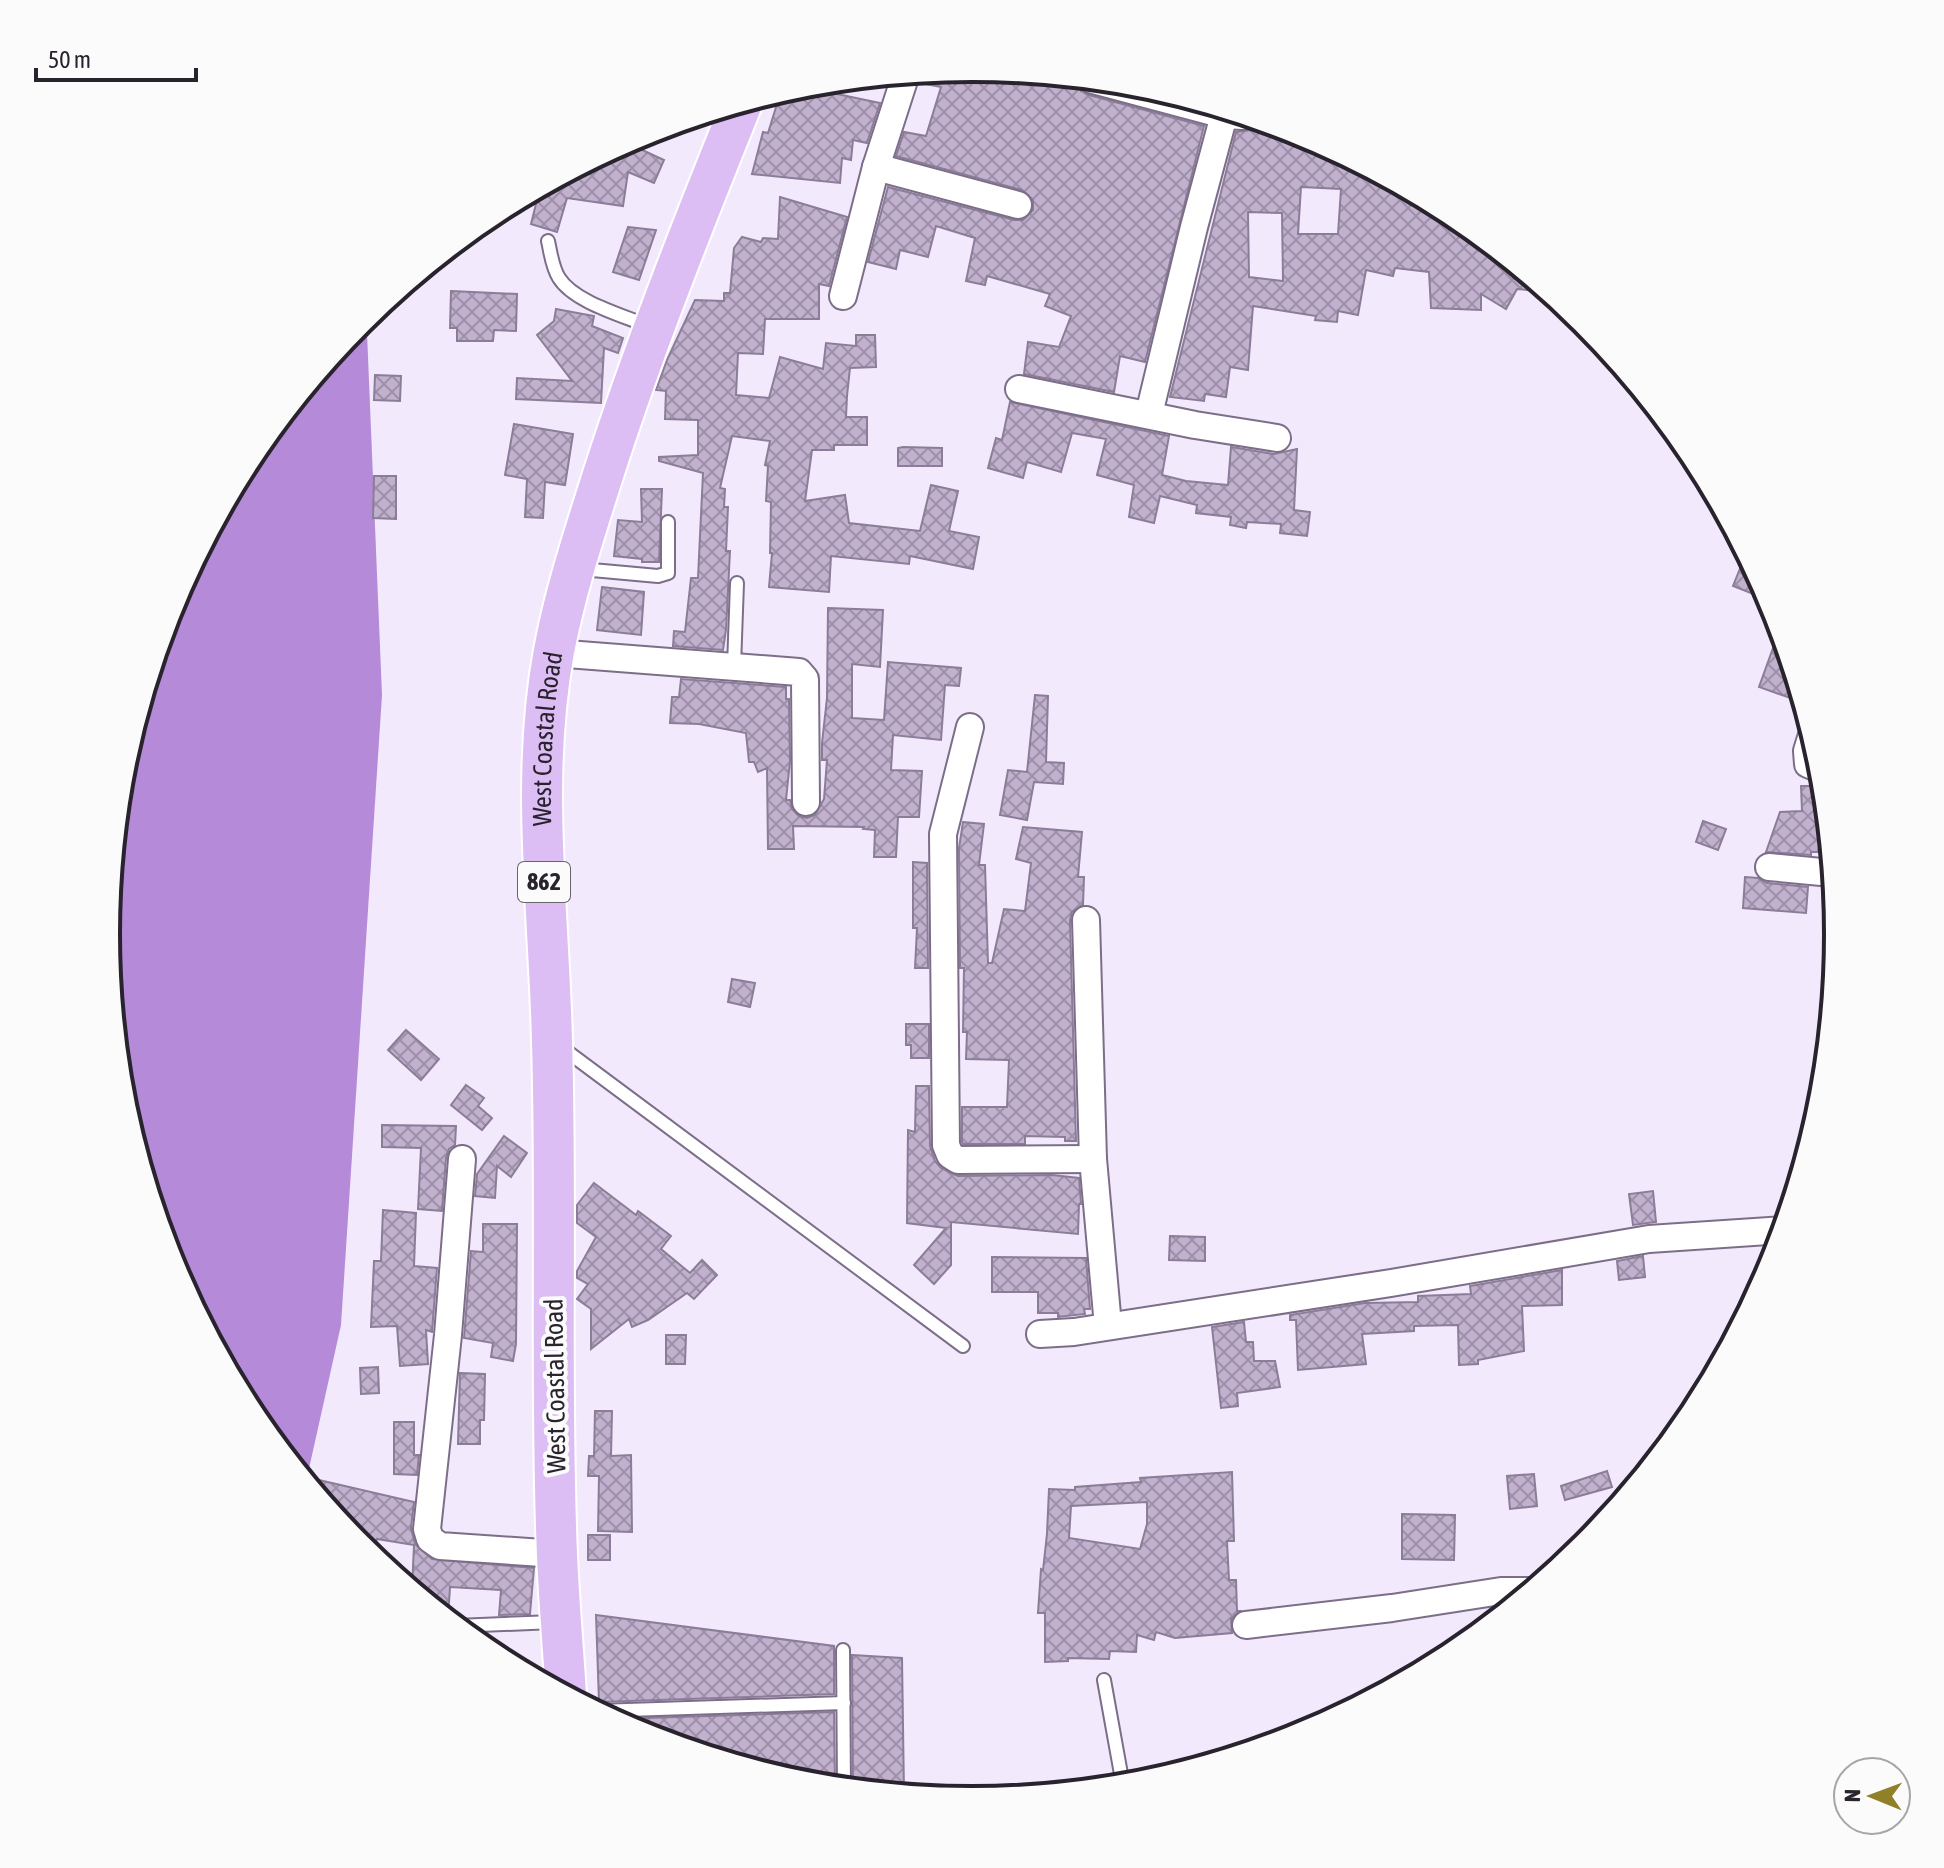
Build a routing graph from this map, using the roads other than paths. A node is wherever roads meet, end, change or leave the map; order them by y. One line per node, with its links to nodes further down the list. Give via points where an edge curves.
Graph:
1 (902, 85): 4 (street)
2 (734, 116): 8 (main road, West Coastal Road / 862)
3 (1232, 123): 10 (street, via 1194,227)
4 (876, 167): 5 (street); 7 (street)
5 (1018, 205)
6 (548, 241): 8 (lane, via 560,281 584,299)
7 (843, 296)
8 (652, 328): 13 (main road, West Coastal Road / 862)
9 (1019, 389): 10 (street)
10 (1149, 414): 11 (street)
11 (1277, 438)
12 (668, 522): 13 (lane, via 668,573)
13 (573, 568): 15 (main road, West Coastal Road / 862)
14 (737, 583): 16 (lane)
15 (554, 653): 16 (street); 22 (main road, West Coastal Road / 862, via 543,761)
16 (734, 666): 18 (street, via 799,672 805,679)
17 (970, 727): 24 (street, via 943,834 946,1145 958,1160)
18 (806, 802)
19 (1769, 867): 20 (street)
20 (1821, 872)
21 (1086, 920): 24 (street)
22 (552, 1040): 28 (lane); 29 (main road, West Coastal Road / 862)
23 (462, 1159): 29 (street, via 427,1529 440,1546)
24 (1093, 1159): 26 (street)
25 (1770, 1231): 26 (street, via 1649,1239)
26 (1108, 1326): 27 (street)
27 (1040, 1334)
28 (963, 1346)
29 (557, 1554): 31 (main road, West Coastal Road / 862)
30 (1510, 1595): 33 (street)
31 (561, 1621): 32 (lane); 36 (main road, West Coastal Road / 862)
32 (475, 1625)
33 (1246, 1625)
34 (843, 1650): 37 (lane)
35 (1104, 1680): 39 (lane)
36 (565, 1682)
37 (844, 1703): 38 (lane); 40 (lane)
38 (622, 1710)
39 (1121, 1773)
40 (844, 1776)

